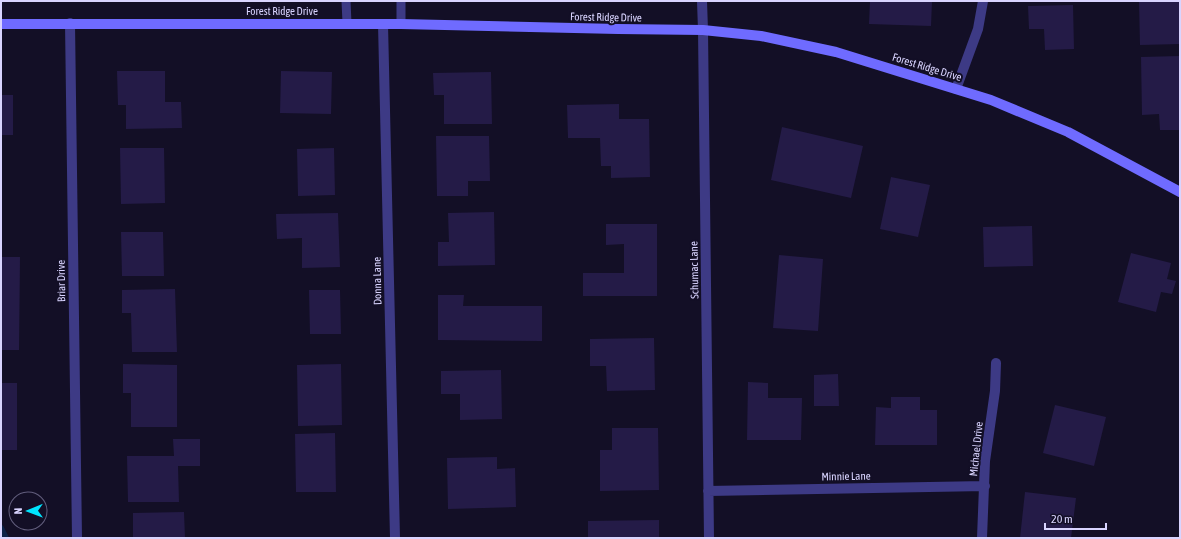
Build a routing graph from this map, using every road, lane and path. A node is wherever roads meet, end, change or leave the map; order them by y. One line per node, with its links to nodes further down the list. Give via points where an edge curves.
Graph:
1 (346, 1): 7 (lane)
2 (401, 1): 9 (lane)
3 (702, 1): 10 (street, Schumac Lane)
4 (983, 1): 11 (street, via 978,29)
5 (70, 23): 6 (main road, Forest Ridge Drive); 7 (main road, Forest Ridge Drive); 16 (street, Briar Drive)
6 (1, 24)
7 (346, 24): 8 (main road, Forest Ridge Drive)
8 (383, 24): 9 (main road, Forest Ridge Drive); 17 (street, Donna Lane)
9 (401, 24): 10 (main road, Forest Ridge Drive)
10 (703, 30): 11 (main road, Forest Ridge Drive, via 761,36 836,52); 15 (street, Schumac Lane)
11 (956, 89): 12 (main road, Forest Ridge Drive, via 991,100 1068,132)
12 (1180, 192)
13 (996, 363): 14 (street, Michael Drive, via 995,391 985,461)
14 (985, 486): 15 (street, Minnie Lane); 19 (street, Michael Drive)
15 (708, 491): 18 (street, Schumac Lane)
16 (77, 538)
17 (395, 538)
18 (709, 538)
19 (982, 538)

